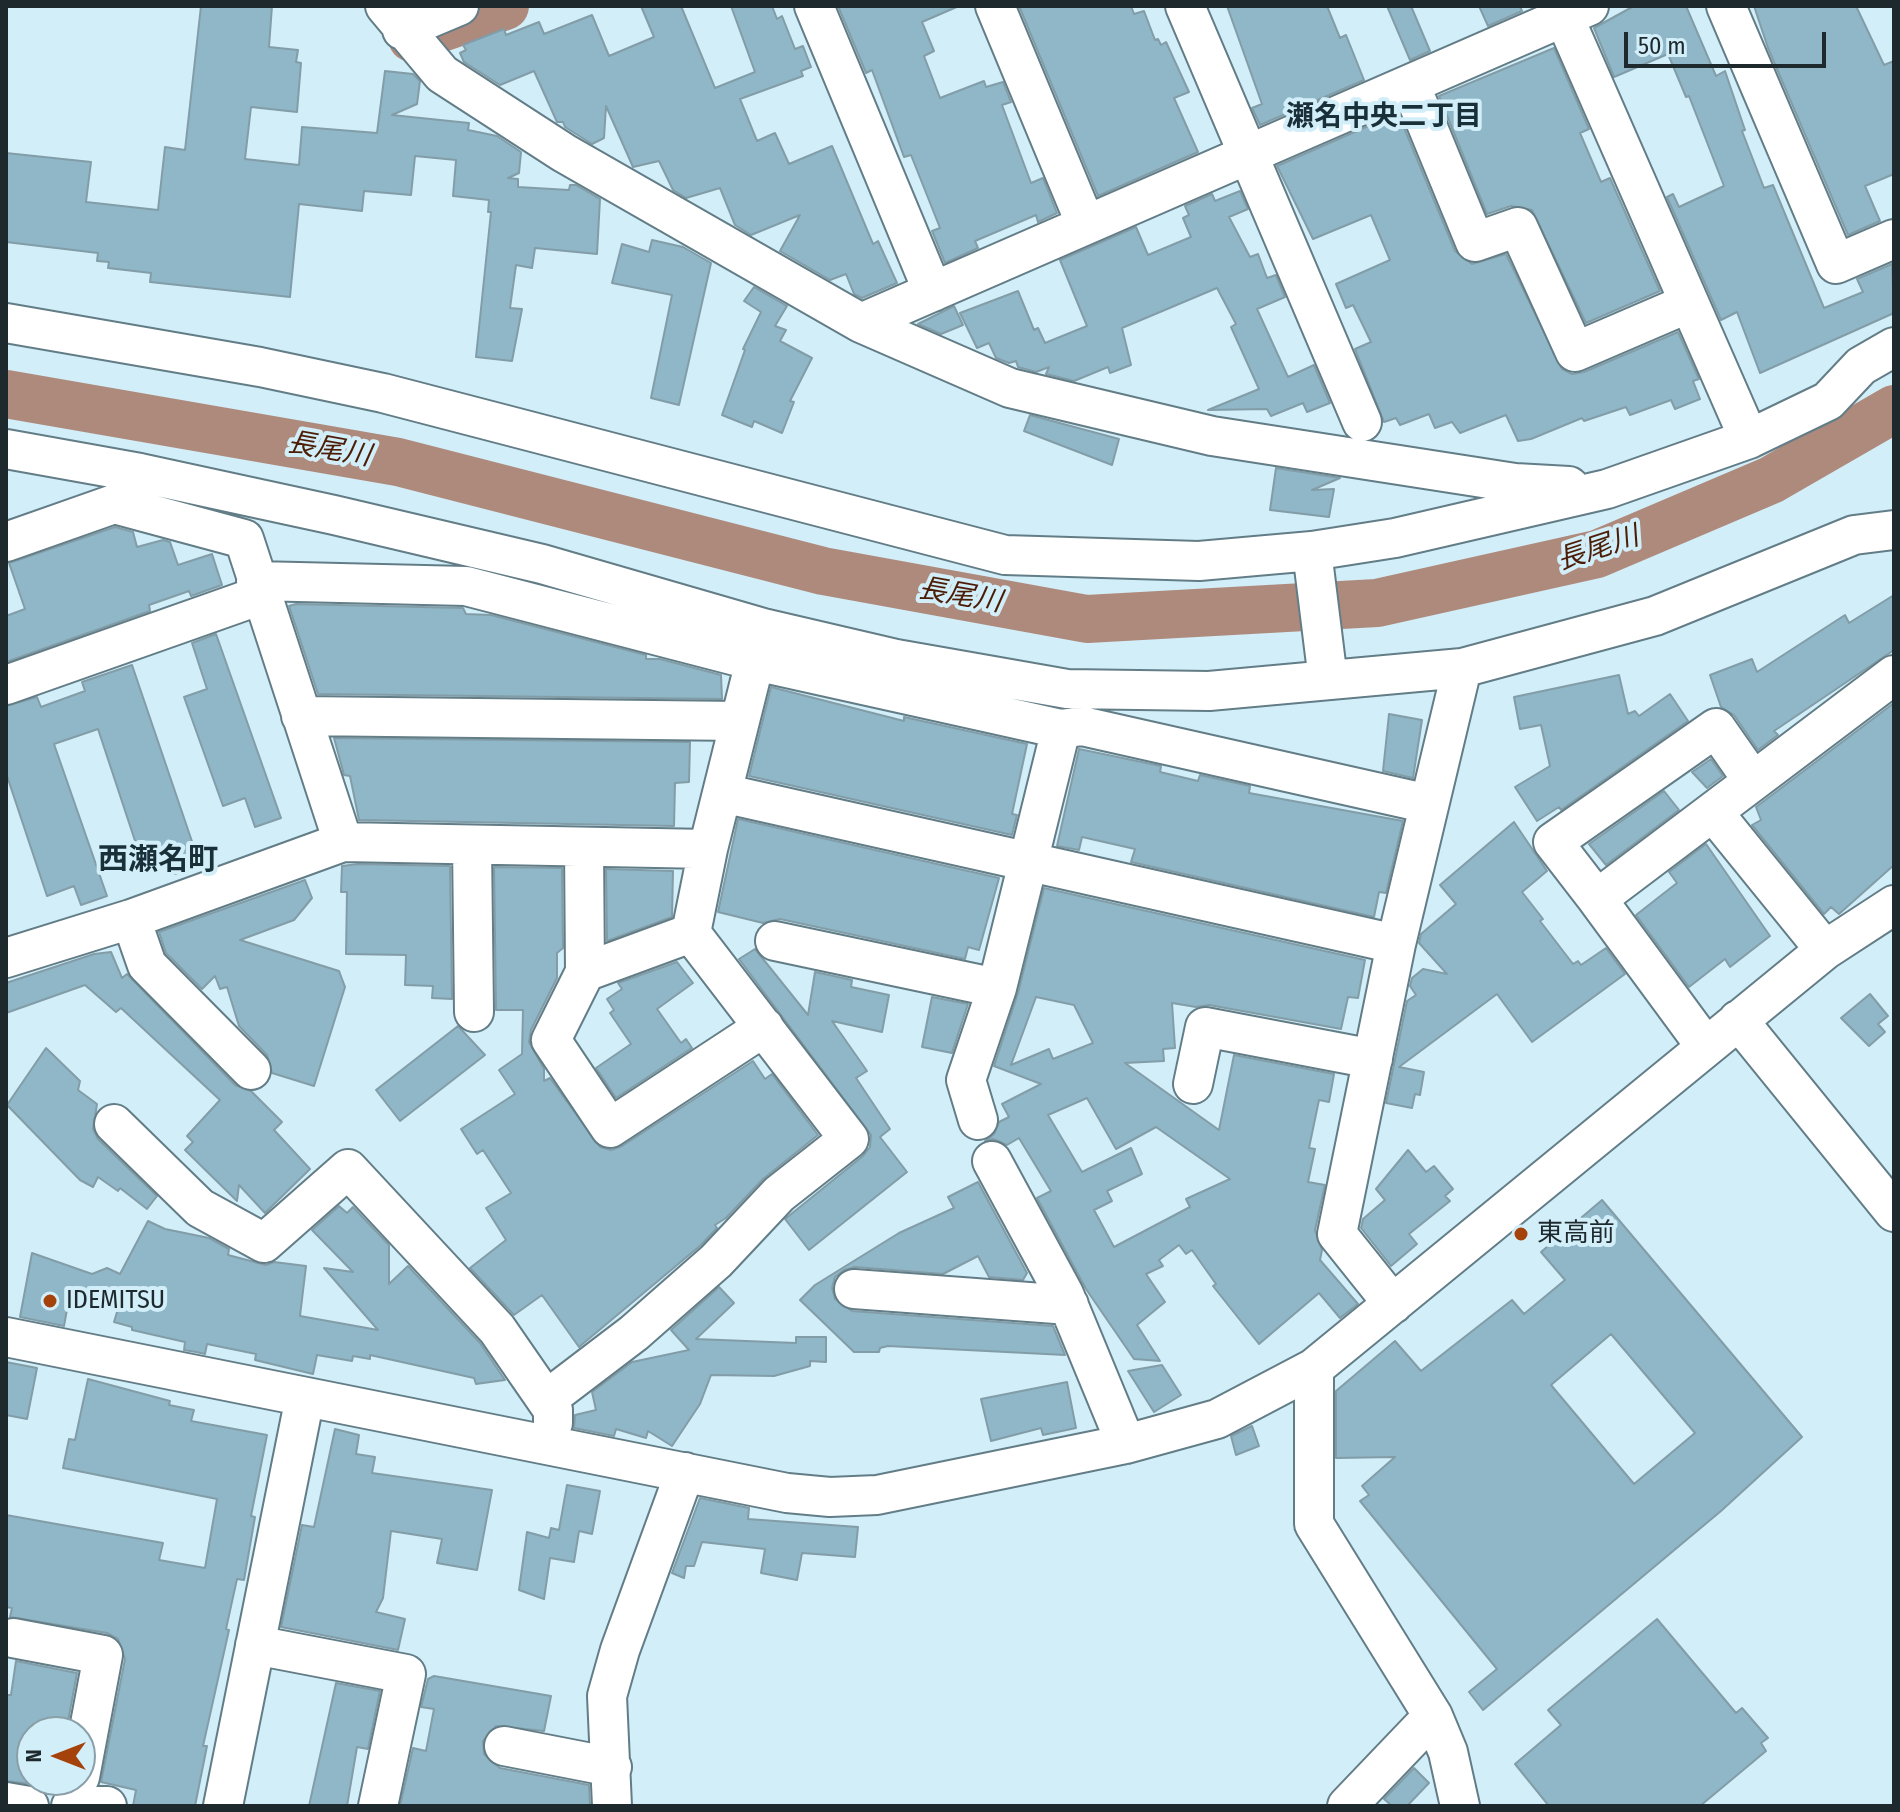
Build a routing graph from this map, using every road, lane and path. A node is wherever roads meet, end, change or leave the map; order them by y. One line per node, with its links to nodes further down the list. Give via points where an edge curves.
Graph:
1 (459, 6): 7 (street)
2 (814, 6): 12 (street)
3 (995, 6): 10 (street)
4 (1185, 6): 9 (street)
5 (1726, 6): 11 (street, via 1836,264)
6 (1577, 11): 8 (street); 13 (street)
7 (394, 18): 15 (street, via 442,74 564,153)
8 (1410, 84): 9 (street); 13 (street, via 1475,242 1518,227 1575,352)
9 (1249, 154): 10 (street); 17 (street)
10 (1086, 225): 12 (street)
11 (1894, 239)
12 (933, 292): 15 (street)
13 (1689, 303): 18 (street)
14 (6, 323): 23 (street, via 383,393 1005,555 1199,561)
15 (861, 323): 20 (street, via 1010,388 1212,436 1515,483)
16 (1894, 347): 18 (street, via 1861,366 1828,401)
17 (1362, 422)
18 (1749, 439): 20 (street)
19 (6, 449): 28 (street, via 140,473 542,564 763,628 896,659 1067,689 1209,691)
20 (1607, 489): 23 (street, via 1395,538)
21 (1894, 530): 26 (street, via 1854,535 1655,616)
22 (6, 542): 24 (street, via 114,504 244,539)
23 (1312, 551): 28 (street)
24 (259, 588): 25 (street, via 466,586); 29 (street); 30 (street)
25 (755, 661): 31 (street); 32 (street)
26 (1462, 668): 28 (street); 35 (street)
27 (1894, 675): 33 (street)
28 (1328, 680)
29 (6, 685)
30 (301, 716): 31 (street); 37 (street)
31 (740, 721): 34 (street)
32 (1061, 729): 35 (street, via 1082,726); 41 (street)
33 (1753, 781): 36 (street); 42 (street, via 1716,728 1553,842)
34 (722, 793): 40 (street); 41 (street)
35 (1429, 804): 47 (street)
36 (1713, 812): 42 (street); 48 (street)
37 (343, 842): 38 (street); 44 (street)
38 (472, 845): 39 (street); 52 (street)
39 (584, 847): 40 (street); 50 (street)
40 (708, 849): 45 (street)
41 (1030, 861): 47 (street); 51 (street)
42 (1597, 899): 55 (street)
43 (1894, 905): 48 (street)
44 (131, 919): 49 (street); 57 (street, via 147,965)
45 (691, 933): 50 (street); 54 (street)
46 (775, 941): 51 (street)
47 (1396, 944): 56 (street)
48 (1825, 950): 53 (street)
49 (6, 958)
50 (585, 972): 54 (street, via 551,1040 610,1128)
51 (997, 988): 59 (street, via 966,1080)
52 (474, 1012)
53 (1738, 1020): 55 (street); 62 (street)
54 (764, 1027): 69 (street, via 849,1139 779,1194 716,1261 634,1333)
55 (1706, 1047): 64 (street)
56 (1373, 1059): 58 (street, via 1205,1027); 64 (street, via 1337,1234)
57 (251, 1070)
58 (1193, 1084)
59 (978, 1120)
60 (114, 1124): 69 (street, via 200,1208 264,1243 348,1169 497,1329)
61 (992, 1161): 65 (street)
62 (1894, 1212)
63 (854, 1289): 65 (street)
64 (1393, 1304): 67 (street)
65 (1069, 1305): 70 (street)
66 (6, 1337): 68 (street)
67 (1314, 1368): 70 (street, via 1217,1419); 76 (street, via 1314,1524)
68 (305, 1397): 71 (street); 74 (street)
69 (546, 1400): 71 (street, via 553,1410)
70 (1126, 1444): 72 (street, via 877,1495 787,1493)
71 (554, 1446): 72 (street)
72 (685, 1472): 78 (street, via 607,1696)
73 (13, 1638): 75 (street, via 103,1655)
74 (255, 1645): 83 (street); 84 (street, via 406,1674)
75 (92, 1716)
76 (1433, 1716): 86 (street); 87 (street, via 1448,1752)
77 (504, 1746): 78 (street)
78 (612, 1767): 85 (street)
79 (6, 1802): 80 (street)
80 (29, 1806)
81 (73, 1806): 82 (street)
82 (107, 1806)
83 (223, 1806)
84 (378, 1806)
85 (612, 1806)
86 (1347, 1806)
87 (1460, 1806)

